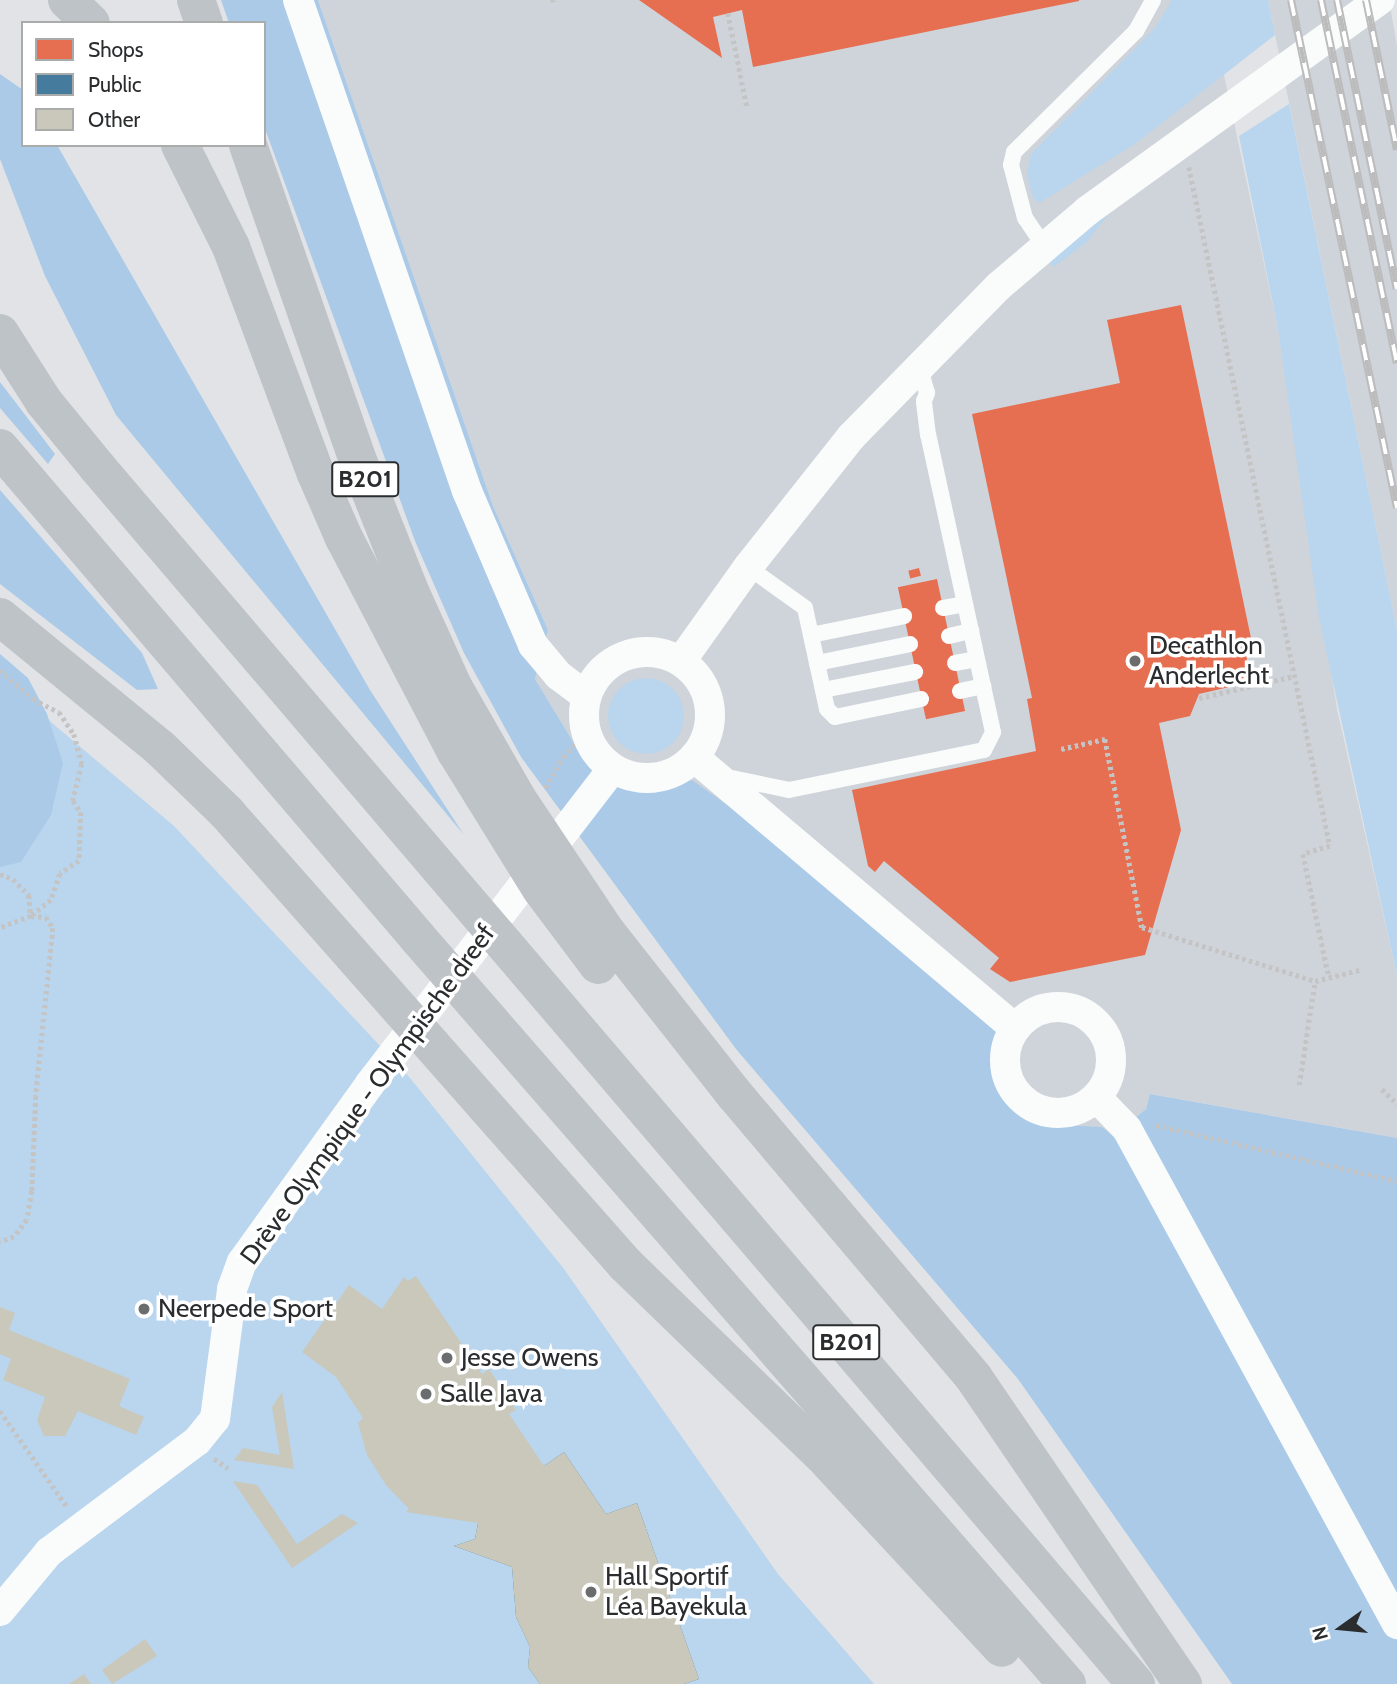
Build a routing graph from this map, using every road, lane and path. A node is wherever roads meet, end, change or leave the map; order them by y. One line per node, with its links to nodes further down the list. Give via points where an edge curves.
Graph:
1 (196, 0): 6 (highway)
2 (298, 0): 34 (street, via 467,491 533,645 558,676)
3 (1153, 0): 11 (lane, via 1136,31 1014,152 1011,165 1025,218)
4 (1380, 0): 11 (street)
5 (728, 13): 7 (path)
6 (203, 21)
7 (747, 107)
8 (181, 147): 41 (highway, B201, via 231,247 344,538 449,740)
9 (249, 147): 41 (highway, B201, via 357,458 409,589 454,688)
10 (1189, 166): 30 (path)
11 (1044, 246): 13 (street)
12 (0, 333): 62 (highway, B201, via 44,402 98,468)
13 (919, 365): 15 (street, via 851,437); 16 (lane, via 927,393 928,435)
14 (0, 448): 61 (highway, B201, via 418,938)
15 (748, 567): 21 (lane, via 805,608); 25 (street)
16 (965, 604): 17 (lane); 20 (lane)
17 (943, 608)
18 (904, 616): 21 (lane)
19 (0, 617): 60 (highway, via 160,748 227,813 625,1264 828,1461)
20 (971, 631): 22 (lane); 24 (lane)
21 (811, 635): 26 (lane)
22 (949, 636)
23 (910, 644): 26 (lane)
24 (977, 659): 27 (lane); 31 (lane)
25 (681, 661): 34 (street, via 653,651 624,656 594,679); 39 (street, via 698,676 709,706)
26 (817, 663): 32 (lane)
27 (955, 663)
28 (0, 670): 43 (path, via 33,699 59,712 74,734 82,764 73,801 81,812 79,861 60,874 51,900)
29 (915, 671): 32 (lane)
30 (1294, 676): 35 (path); 46 (path, via 1329,846 1303,854)
31 (983, 686): 33 (lane); 39 (lane, via 993,732 984,750 789,790)
32 (823, 690): 36 (lane, via 827,709 835,717)
33 (960, 691)
34 (586, 696): 37 (street)
35 (1199, 698)
36 (922, 699)
37 (586, 733): 40 (street, via 596,753); 41 (path)
38 (1061, 749): 47 (path, via 1105,739 1142,927)
39 (706, 766): 40 (street, via 655,778 633,777); 48 (street)
40 (612, 769): 57 (street, Drève Olympique - Olympische dreef, via 369,1085 242,1262 232,1289 215,1419 192,1446)
41 (521, 802): 63 (highway, B201, via 596,942 716,1113 1080,1536)
42 (0, 874): 43 (path, via 13,879 29,895)
43 (31, 916): 44 (path); 55 (path, via 46,916 53,928 36,1096 33,1191 27,1220 14,1237)
44 (0, 928)
45 (1363, 969): 46 (path)
46 (1329, 977): 47 (path)
47 (1315, 981): 49 (path)
48 (1015, 1028): 51 (street, via 1006,1049 1006,1072 1016,1093 1034,1107 1055,1114 1078,1110); 51 (street, via 1037,1011 1065,1006 1091,1017 1106,1035 1112,1057)
49 (1299, 1085)
50 (1382, 1089): 52 (path)
51 (1097, 1098): 53 (street)
52 (1397, 1104)
53 (1127, 1129): 54 (path, via 1142,1121); 59 (street)
54 (1397, 1181)
55 (0, 1242)
56 (0, 1411): 57 (path)
57 (80, 1526): 58 (street, Drève Olympique - Olympische dreef, via 50,1552)
58 (0, 1611)
59 (1397, 1624)
60 (1035, 1684)
61 (1067, 1684)
62 (1136, 1684)
63 (1183, 1684)

